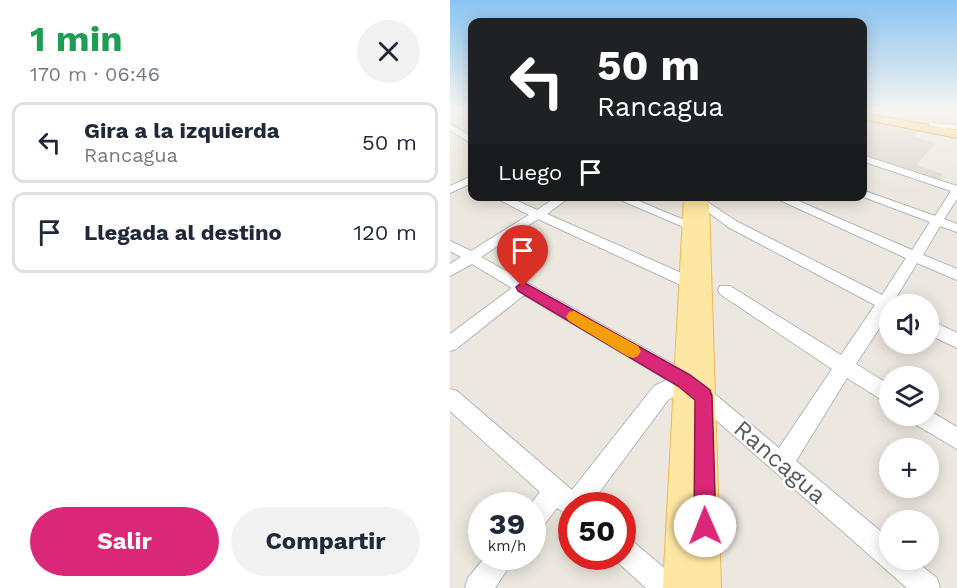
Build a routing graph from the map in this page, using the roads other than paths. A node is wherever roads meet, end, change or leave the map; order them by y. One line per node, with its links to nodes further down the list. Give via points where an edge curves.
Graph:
1 (867, 160): 6 (street)
2 (450, 176): 3 (street)
3 (468, 181)
4 (468, 183): 5 (street)
5 (450, 190)
6 (957, 190): 16 (street)
7 (867, 195): 16 (street)
8 (508, 201): 15 (street)
9 (558, 201): 15 (street)
10 (629, 201): 17 (street)
11 (698, 201): 17 (main road)
12 (699, 201): 34 (main road)
13 (702, 201): 28 (street, via 732,224)
14 (788, 201): 20 (street)
15 (537, 215): 21 (street); 24 (street)
16 (937, 221): 18 (street); 20 (street)
17 (690, 225): 24 (main road)
18 (957, 228)
19 (450, 245): 21 (street, Rancagua)
20 (914, 256): 23 (street); 27 (street)
21 (471, 257): 22 (street); 25 (street, Rancagua)
22 (450, 271)
23 (957, 274)
24 (688, 282): 34 (main road)
25 (523, 287): 32 (street); 34 (street, Rancagua)
26 (725, 290): 33 (street)
27 (893, 294)
28 (879, 301)
29 (879, 316): 33 (street)
30 (939, 332): 31 (street)
31 (957, 341)
32 (450, 344)
33 (844, 366): 35 (street); 39 (street)
34 (694, 388): 39 (street, Rancagua); 41 (street, via 661,393); 48 (main road); 49 (main road)
35 (879, 389)
36 (450, 398): 40 (street)
37 (936, 426): 38 (street)
38 (957, 439)
39 (782, 463): 42 (street, Rancagua)
40 (558, 492)
41 (576, 492)
42 (879, 546)
43 (636, 561): 47 (street)
44 (492, 570): 46 (street)
45 (906, 570): 50 (street)
46 (478, 588)
47 (666, 588)
48 (679, 588)
49 (705, 588)
50 (927, 588)

